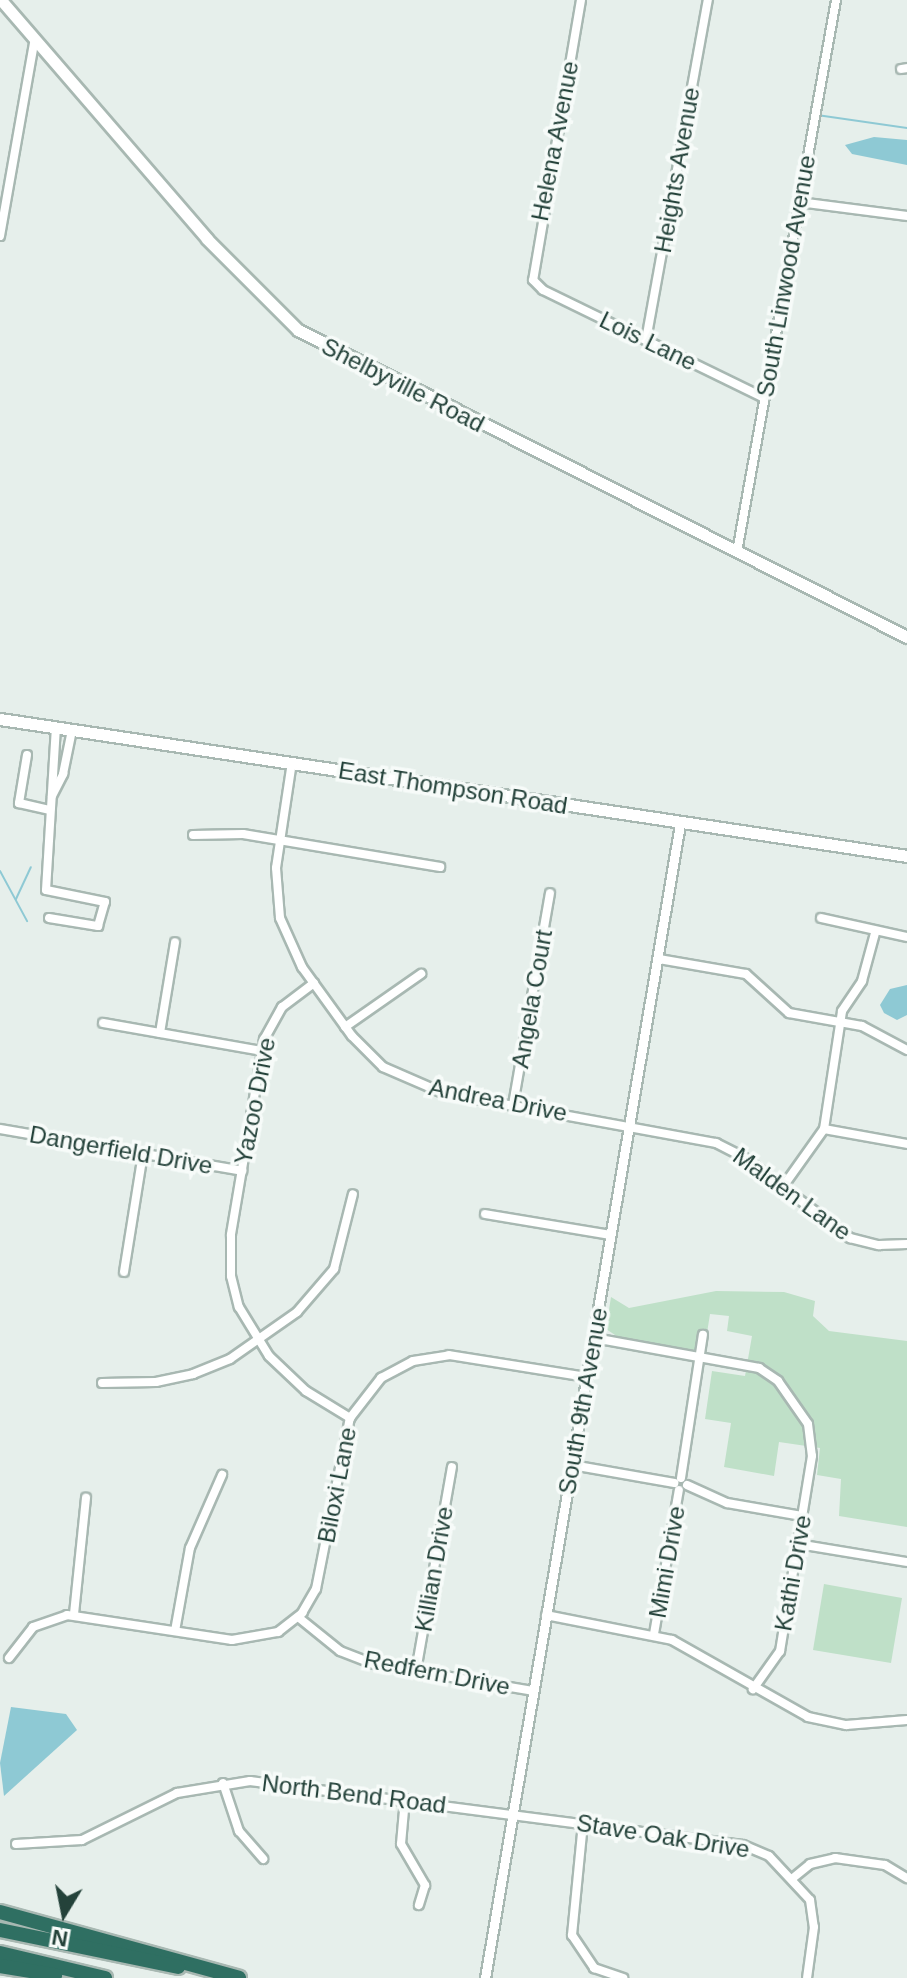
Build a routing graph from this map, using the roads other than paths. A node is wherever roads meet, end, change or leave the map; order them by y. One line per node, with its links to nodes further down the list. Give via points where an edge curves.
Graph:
1 (1, 0): 5 (main road, Shelbyville Road)
2 (581, 0): 9 (street, Helena Avenue, via 531,268)
3 (708, 0): 10 (street, Heights Avenue)
4 (836, 0): 6 (street, South Linwood Avenue)
5 (34, 43): 8 (street); 12 (main road, Shelbyville Road, via 259,296 298,330)
6 (799, 202): 7 (street); 11 (street, South Linwood Avenue)
7 (907, 216)
8 (0, 236)
9 (534, 281): 10 (street, Lois Lane)
10 (646, 340): 11 (street, Lois Lane)
11 (764, 398): 12 (street, South Linwood Avenue)
12 (737, 552): 13 (main road, Shelbyville Road)
13 (907, 637)
14 (0, 719): 15 (main road, East Thompson Road)
15 (56, 728): 16 (main road, East Thompson Road); 19 (street)
16 (72, 730): 18 (main road, East Thompson Road); 19 (street)
17 (27, 755): 20 (street, via 19,803)
18 (292, 762): 21 (main road, East Thompson Road); 23 (street)
19 (52, 797): 20 (street)
20 (50, 810): 27 (street, via 46,890 105,902 98,926)
21 (680, 824): 24 (main road, East Thompson Road); 32 (street, South 9th Avenue)
22 (193, 835): 23 (street)
23 (280, 840): 25 (street); 34 (street, via 280,918)
24 (907, 856)
25 (440, 867)
26 (550, 893): 41 (street, Angela Court)
27 (49, 918)
28 (821, 918): 29 (street)
29 (875, 933): 30 (street); 35 (street)
30 (907, 937)
31 (175, 942): 38 (street)
32 (659, 959): 35 (street, via 746,974 789,1013); 42 (street, South 9th Avenue)
33 (421, 974): 37 (street)
34 (314, 983): 37 (street, Andrea Drive); 40 (street, Yazoo Drive, via 277,1012)
35 (840, 1022): 39 (street, via 872,1030); 44 (street)
36 (103, 1023): 38 (street)
37 (345, 1027): 41 (street, Andrea Drive, via 369,1055 405,1080)
38 (160, 1033): 40 (street)
39 (907, 1050)
40 (262, 1051): 47 (street, Yazoo Drive)
41 (513, 1105): 42 (street, Andrea Drive)
42 (630, 1124): 48 (street, Malden Lane, via 725,1146); 51 (street, South 9th Avenue)
43 (0, 1129): 46 (street, Dangerfield Drive)
44 (824, 1129): 45 (street); 48 (street)
45 (907, 1144)
46 (143, 1154): 47 (street, Dangerfield Drive); 53 (street)
47 (242, 1171): 56 (street, Yazoo Drive, via 231,1235 231,1276 239,1307)
48 (782, 1188): 52 (street, Malden Lane, via 850,1238)
49 (353, 1194): 56 (street, via 339,1255 323,1287)
50 (485, 1214): 51 (street)
51 (611, 1235): 55 (street, South 9th Avenue)
52 (907, 1244)
53 (124, 1272)
54 (703, 1335): 57 (street, Mimi Drive)
55 (594, 1338): 57 (street); 58 (street, South 9th Avenue)
56 (258, 1342): 59 (street, via 193,1374 156,1382); 60 (street, Yazoo Drive, via 290,1377)
57 (701, 1356): 64 (street, Mimi Drive); 66 (street, Kathi Drive, via 747,1364 772,1376 805,1418 813,1449)
58 (587, 1377): 60 (street, Biloxi Lane, via 435,1356 381,1378); 61 (street, South 9th Avenue)
59 (102, 1383)
60 (350, 1418): 71 (street, Biloxi Lane, via 319,1579)
61 (572, 1465): 64 (street, Mimi Drive); 70 (street, South 9th Avenue)
62 (452, 1467): 75 (street, Killian Drive)
63 (222, 1475): 72 (street, via 190,1548)
64 (680, 1484): 66 (street, via 727,1503); 73 (street, Mimi Drive)
65 (86, 1498): 69 (street)
66 (802, 1516): 67 (street, Kathi Drive)
67 (798, 1544): 68 (street); 76 (street, Kathi Drive, via 780,1651)
68 (907, 1562)
69 (74, 1614): 72 (street); 74 (street, via 33,1627)
70 (546, 1615): 73 (street); 77 (street, South 9th Avenue)
71 (298, 1617): 72 (street, via 271,1635 243,1641); 75 (street, Redfern Drive, via 340,1651)
72 (175, 1631)
73 (654, 1634): 76 (street, via 689,1648)
74 (9, 1658)
75 (416, 1671): 77 (street, Redfern Drive)
76 (753, 1689): 78 (street, via 788,1710 825,1722 869,1725)
77 (533, 1691): 81 (street, South 9th Avenue)
78 (907, 1720)
79 (223, 1783): 80 (street, North Bend Road, via 294,1783); 83 (street, North Bend Road, via 167,1797 82,1840); 84 (street, via 239,1831)
80 (405, 1799): 81 (street, North Bend Road); 87 (street, via 401,1844 425,1885)
81 (512, 1815): 82 (street, Stave Oak Drive); 95 (street, South 9th Avenue)
82 (583, 1823): 85 (street, Stave Oak Drive, via 752,1847); 96 (street, via 571,1920 574,1942 594,1968)
83 (16, 1844)
84 (263, 1859)
85 (793, 1878): 86 (street, via 810,1864 835,1858 885,1865); 97 (street, Stave Oak Drive, via 813,1911)
86 (907, 1878)
87 (419, 1905)
88 (0, 1912): 94 (highway)
89 (0, 1930): 94 (highway)
90 (0, 1953): 93 (highway)
91 (0, 1966): 92 (highway)
92 (76, 1978)
93 (105, 1978)
94 (238, 1978)
95 (485, 1978)
96 (623, 1978)
97 (807, 1978)

